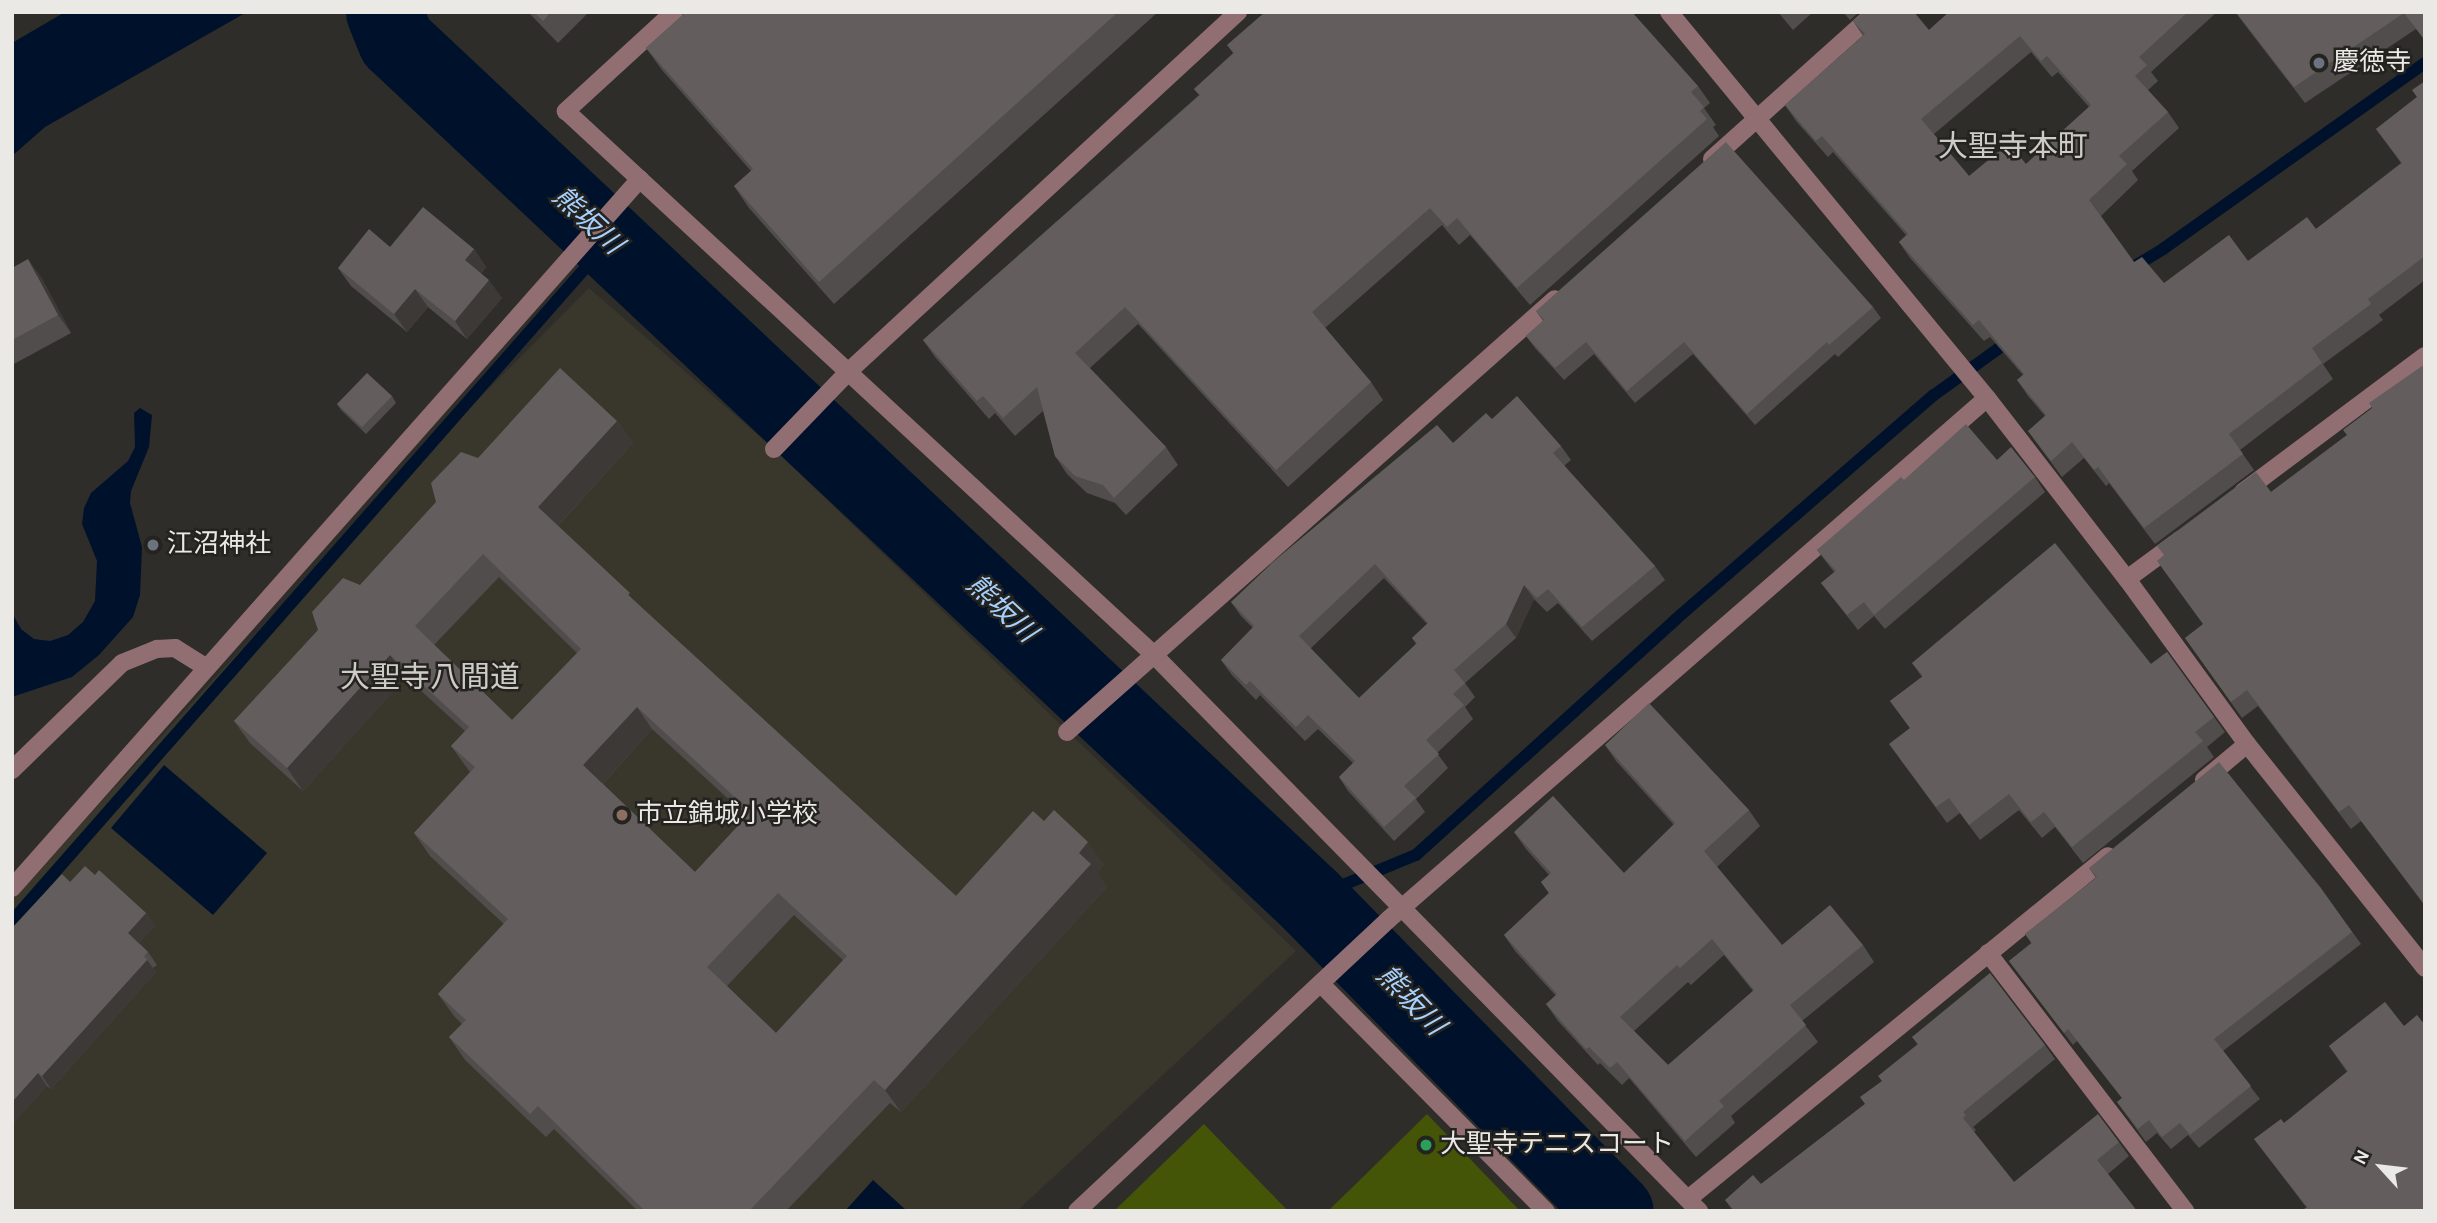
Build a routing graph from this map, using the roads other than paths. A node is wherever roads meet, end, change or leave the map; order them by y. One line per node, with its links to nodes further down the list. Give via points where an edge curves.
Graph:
1 (674, 12): 7 (street, via 566,111)
2 (1238, 12): 10 (street)
3 (1669, 12): 5 (street)
4 (1876, 12): 5 (street)
5 (1757, 119): 6 (street); 11 (street)
6 (1698, 172)
7 (640, 179): 10 (street); 17 (street)
8 (1568, 287): 16 (street)
9 (2425, 356): 13 (street)
10 (848, 372): 12 (street); 16 (street)
11 (1987, 398): 15 (street); 24 (street)
12 (774, 449)
13 (2227, 505)
14 (2193, 529): 15 (street)
15 (2127, 579): 19 (street)
16 (1154, 655): 18 (street); 24 (street)
17 (206, 667): 20 (street, via 175,648 157,649 122,663); 23 (street)
18 (1067, 732)
19 (2247, 744): 21 (street); 26 (street)
20 (12, 770)
21 (2193, 788)
22 (2118, 849): 25 (street)
23 (12, 888)
24 (1396, 914): 27 (street); 28 (street)
25 (1988, 953): 28 (street); 31 (street)
26 (2425, 968)
27 (1321, 984): 29 (street); 30 (street)
28 (1693, 1205)
29 (1077, 1211)
30 (1546, 1211)
31 (2185, 1211)

